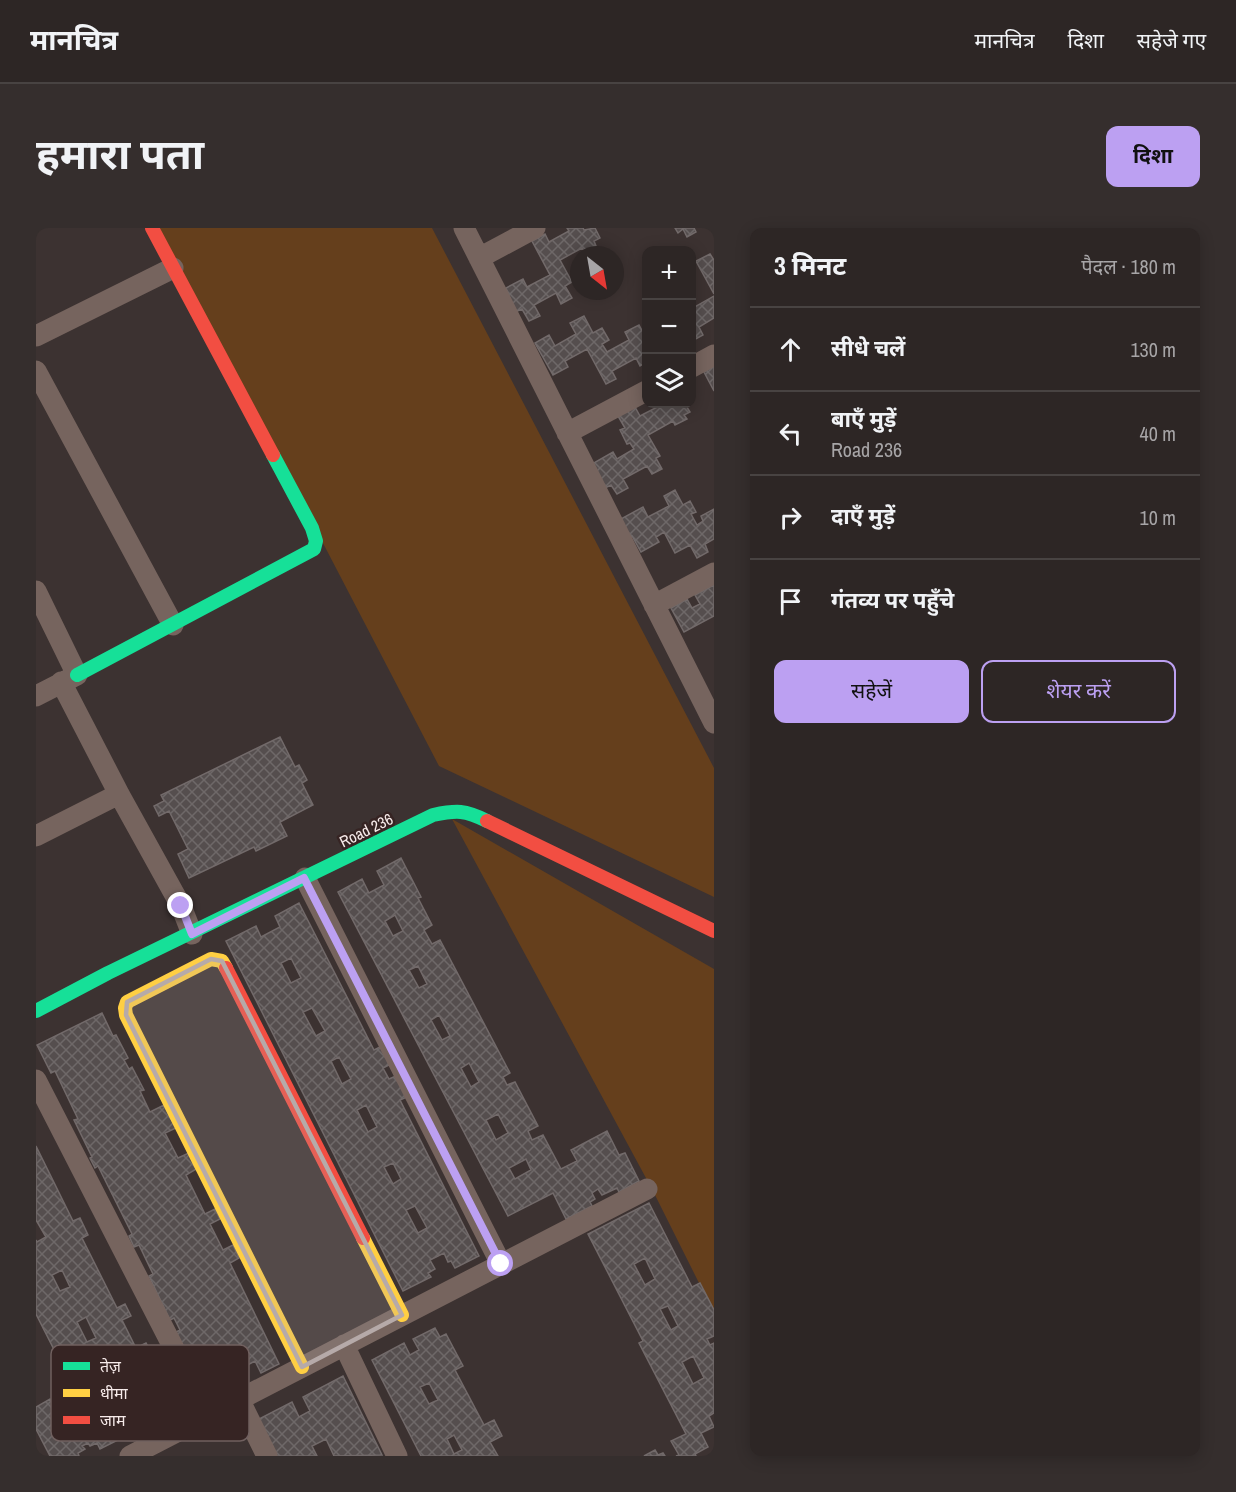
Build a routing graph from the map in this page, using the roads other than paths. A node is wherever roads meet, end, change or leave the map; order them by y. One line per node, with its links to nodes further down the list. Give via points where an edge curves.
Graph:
1 (152, 228): 5 (street)
2 (464, 228): 4 (street)
3 (536, 228): 4 (street)
4 (479, 258): 11 (street)
5 (173, 268): 6 (street); 15 (street, via 317,544 315,550)
6 (36, 336)
7 (714, 355): 8 (street)
8 (696, 365)
9 (36, 371): 15 (street)
10 (642, 393): 11 (street)
11 (567, 433): 14 (street)
12 (714, 573): 14 (street)
13 (36, 591): 16 (street)
14 (654, 605): 18 (street)
15 (173, 625): 16 (street)
16 (69, 679): 17 (street); 19 (street)
17 (36, 696)
18 (714, 723)
19 (119, 794): 20 (street); 23 (street, via 181,906)
20 (36, 836)
21 (304, 878): 22 (street, Road 236, via 433,815 462,811); 23 (street, Road 236); 27 (street)
22 (714, 931)
23 (192, 934): 24 (street, Road 236)
24 (36, 1011)
25 (36, 1080): 29 (street)
26 (647, 1189): 27 (street)
27 (501, 1264): 28 (street)
28 (402, 1315): 30 (street); 31 (street, via 222,961 211,960 127,1002 126,1015)
29 (172, 1345)
30 (344, 1345): 31 (street); 37 (street)
31 (302, 1367): 32 (street)
32 (249, 1395)
33 (249, 1420): 36 (street)
34 (159, 1441): 35 (street)
35 (130, 1456)
36 (267, 1456)
37 (396, 1456)

